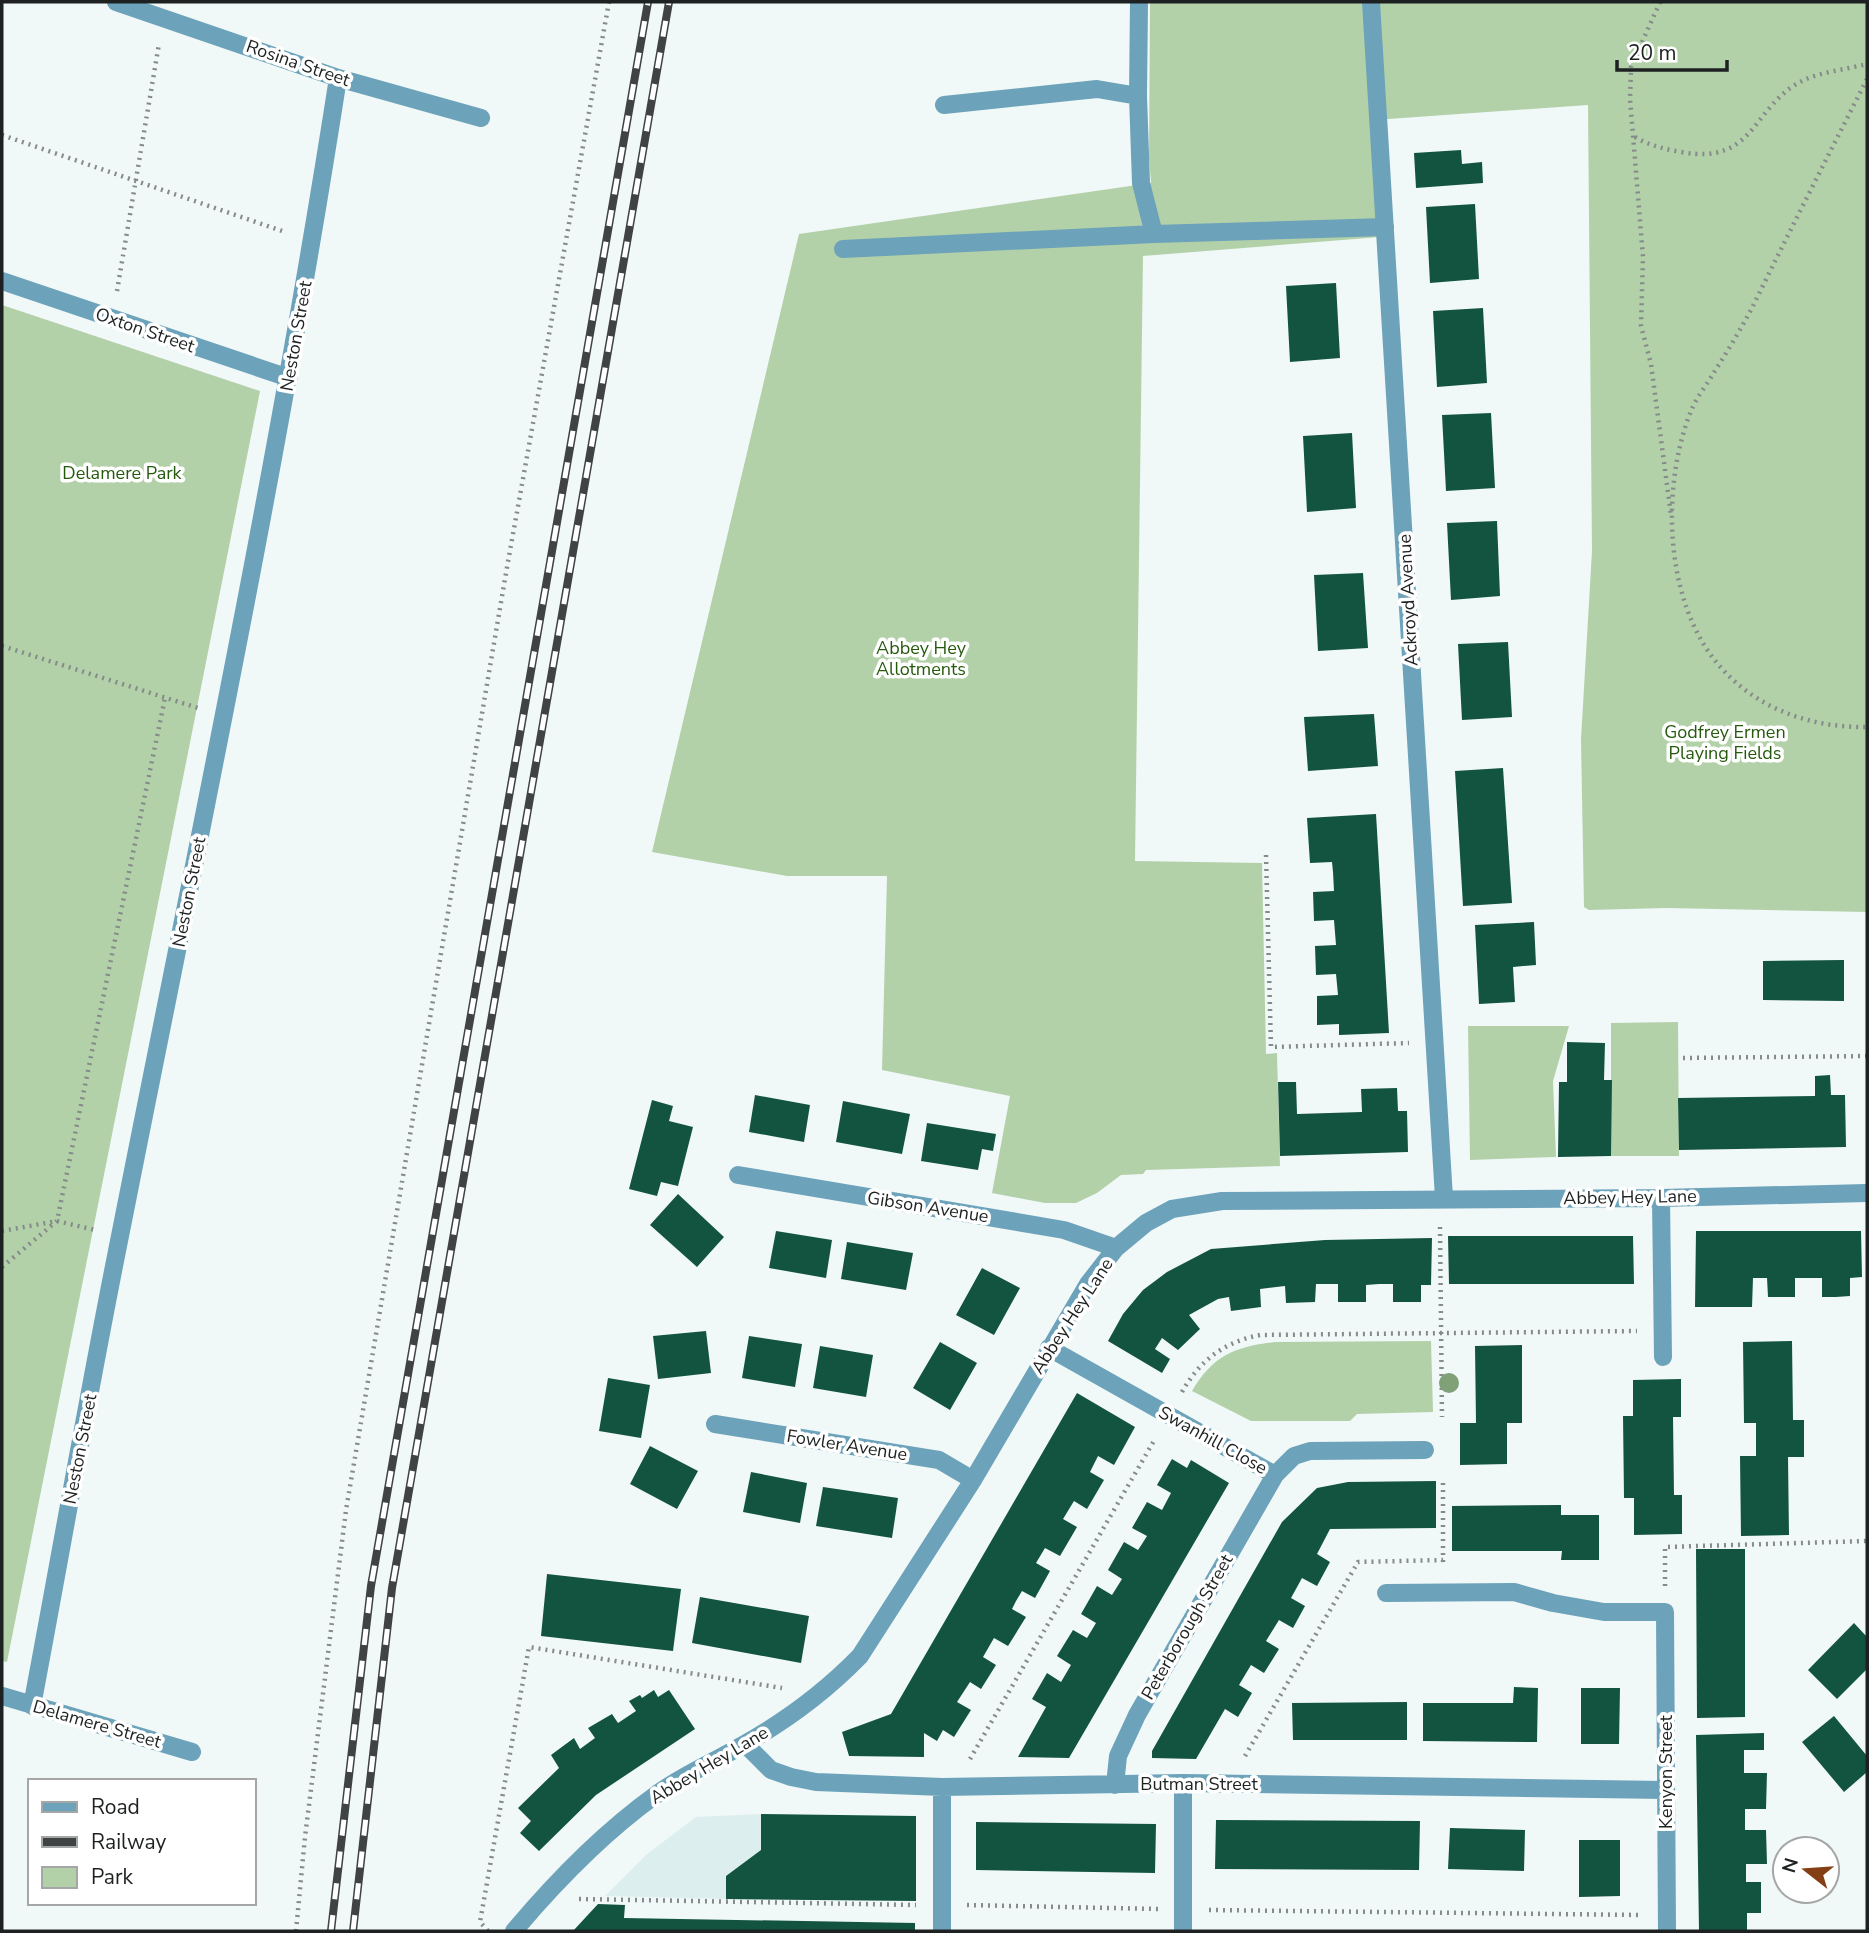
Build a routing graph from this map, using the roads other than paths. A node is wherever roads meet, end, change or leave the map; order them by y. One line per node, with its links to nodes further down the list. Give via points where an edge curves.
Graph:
1 (116, 2): 4 (street, Rosina Street)
2 (1139, 2): 6 (street)
3 (1371, 2): 9 (street, Ackroyd Avenue)
4 (166, 10): 5 (street, Rosina Street)
5 (338, 78): 8 (street, Rosina Street); 13 (street, Neston Street)
6 (1138, 96): 7 (street, via 1097,89); 10 (street, via 1142,183)
7 (944, 105)
8 (481, 118)
9 (1385, 227): 10 (street); 16 (street, Ackroyd Avenue)
10 (1154, 234): 11 (street)
11 (843, 249)
12 (2, 281): 13 (street, Oxton Street)
13 (289, 378): 27 (street, Neston Street)
14 (738, 1175): 18 (street, Gibson Avenue, via 1064,1230)
15 (1867, 1192): 17 (street, Abbey Hey Lane)
16 (1442, 1198): 17 (street, Abbey Hey Lane); 18 (street, Abbey Hey Lane, via 1222,1201 1172,1209)
17 (1661, 1198): 20 (street)
18 (1116, 1248): 19 (street, Abbey Hey Lane)
19 (1049, 1348): 23 (street, Swanhill Close); 24 (street, Abbey Hey Lane)
20 (1662, 1357)
21 (715, 1424): 24 (street, Fowler Avenue, via 939,1460)
22 (1425, 1450): 23 (street, Swanhill Close, via 1310,1451 1294,1456)
23 (1275, 1475): 31 (street, Peterborough Street, via 1137,1715 1118,1756)
24 (973, 1480): 28 (street, Abbey Hey Lane, via 867,1647 804,1707)
25 (1386, 1593): 33 (street, Kenyon Street, via 1514,1592 1604,1612 1665,1612)
26 (2, 1696): 27 (street, Delamere Street)
27 (32, 1706): 29 (street, Delamere Street)
28 (745, 1744): 32 (street, Butman Street, via 771,1770 791,1777); 35 (street, Abbey Hey Lane, via 659,1793 620,1824)
29 (192, 1752)
30 (1183, 1783): 31 (street, Butman Street); 33 (street, Butman Street); 37 (street)
31 (1115, 1785): 32 (street, Butman Street)
32 (942, 1787): 36 (street)
33 (1665, 1790): 34 (street, Kenyon Street)
34 (1667, 1923)
35 (514, 1931)
36 (942, 1931)
37 (1183, 1931)

